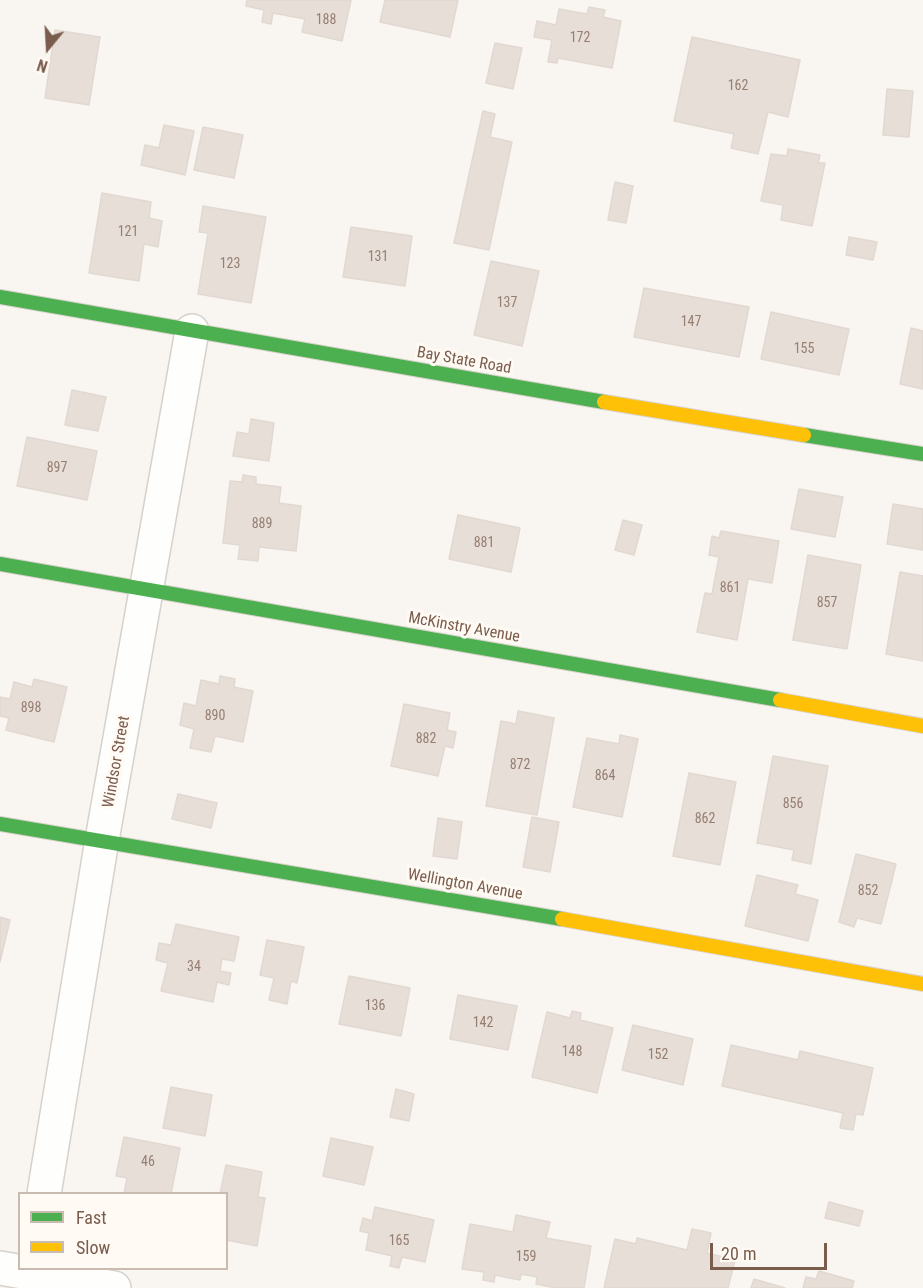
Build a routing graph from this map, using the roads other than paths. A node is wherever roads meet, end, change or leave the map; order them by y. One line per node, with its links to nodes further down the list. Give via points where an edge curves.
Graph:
1 (0, 297): 2 (street, Bay State Road)
2 (192, 331): 3 (street, Bay State Road); 5 (street, Windsor Street)
3 (923, 454)
4 (0, 564): 5 (street, McKinstry Avenue)
5 (148, 590): 6 (street, McKinstry Avenue); 8 (street, Windsor Street)
6 (923, 726)
7 (0, 824): 8 (street, Wellington Avenue)
8 (102, 840): 9 (street, Wellington Avenue); 10 (street, Windsor Street)
9 (923, 984)
10 (44, 1192)
11 (23, 1274): 12 (street)
12 (114, 1288)

